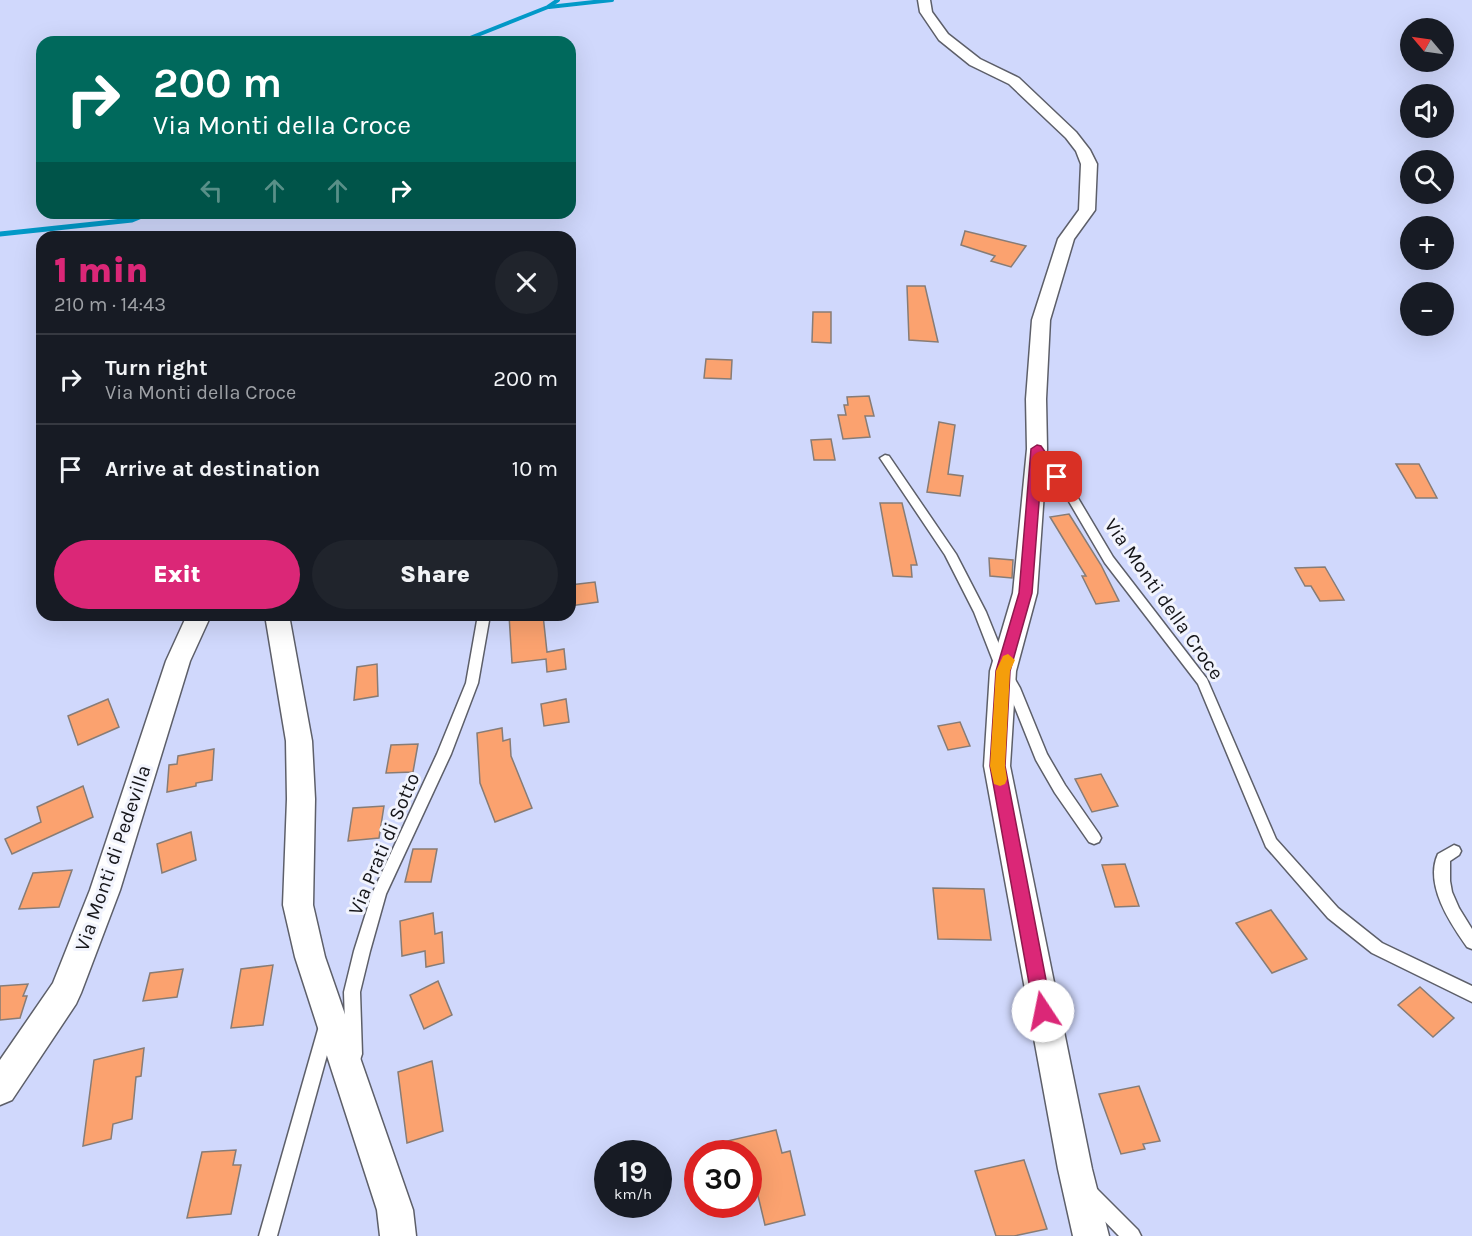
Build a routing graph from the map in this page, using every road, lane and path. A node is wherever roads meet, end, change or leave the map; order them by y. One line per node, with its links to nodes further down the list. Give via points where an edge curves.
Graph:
1 (924, 0): 2 (street, via 926,12 943,37 975,62 1014,81 1071,135 1089,164 1087,210 1066,239 1041,320)
2 (1037, 449): 7 (street, via 1025,593); 11 (lane, Via Monti della Croce, via 1068,491 1109,560 1203,682 1270,843 1333,913 1377,948)
3 (885, 458): 7 (lane, via 950,555 980,612)
4 (196, 621): 13 (street, Via Monti di Pedevilla, via 178,661 105,890 65,993)
5 (279, 621): 12 (street, via 299,741 298,905)
6 (483, 621): 14 (lane, Via Prati di Sotto, via 471,683 444,754 379,894 362,951 352,992)
7 (1003, 671): 8 (lane, via 1014,688 1041,756); 15 (street, via 997,766)
8 (1094, 838)
9 (1454, 851): 10 (lane, via 1443,858 1443,893)
10 (1472, 942)
11 (1472, 994)
12 (330, 1017): 14 (street); 16 (lane)
13 (0, 1088)
14 (356, 1094): 17 (street, via 395,1210)
15 (1078, 1182): 18 (street); 19 (lane)
16 (268, 1236)
17 (398, 1236)
18 (1092, 1236)
19 (1132, 1236)

